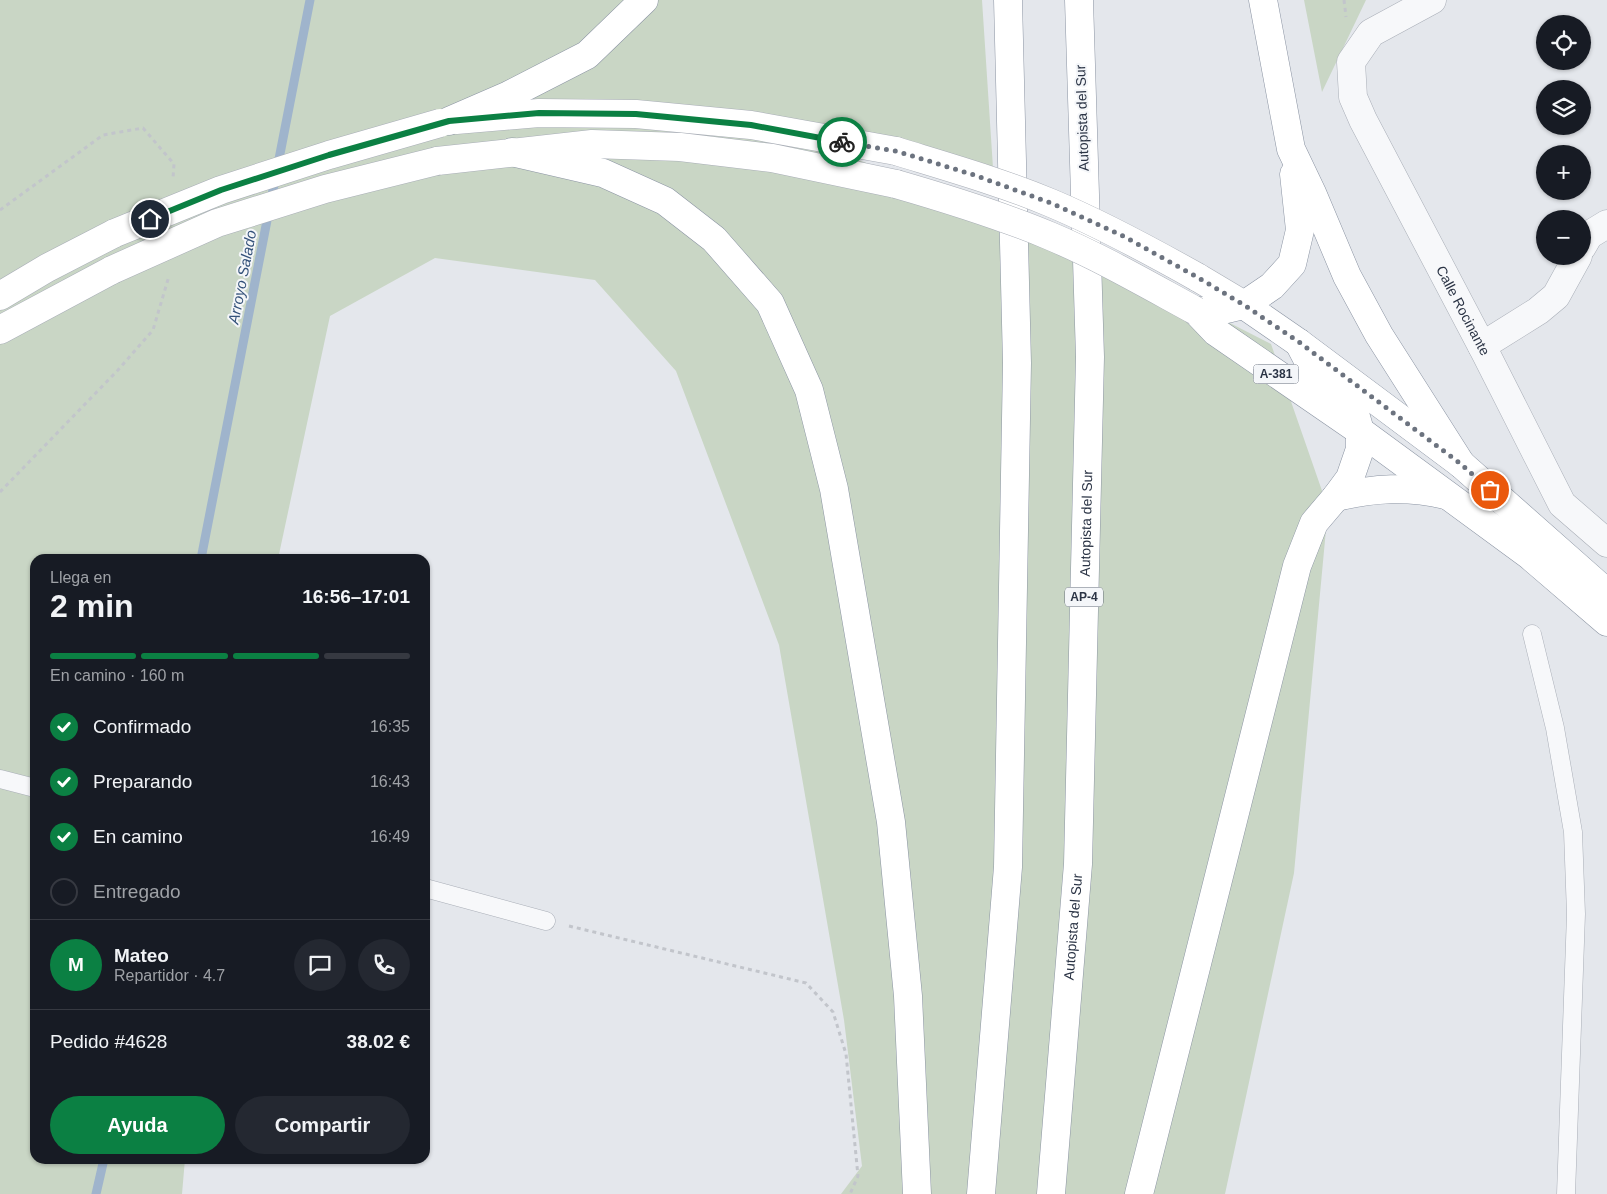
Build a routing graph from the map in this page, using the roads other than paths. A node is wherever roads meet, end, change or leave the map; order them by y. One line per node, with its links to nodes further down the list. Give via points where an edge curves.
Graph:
1 (644, 0): 6 (main road, via 588,55 509,95)
2 (1008, 0): 31 (main road, via 1017,363 1008,857)
3 (1079, 0): 32 (main road, Autopista del Sur / AP-4, via 1090,357 1078,864)
4 (1263, 0): 7 (main road)
5 (1432, 0): 17 (street, Calle Rocinante, via 1371,33 1351,62 1353,97)
6 (445, 122): 12 (main road, bridge, via 221,190 115,233); 13 (main road, bridge, via 539,113 636,114 751,125 896,151 1051,203 1125,237)
7 (1290, 150): 13 (main road, via 1300,230 1292,264 1272,286); 19 (main road, via 1347,276 1379,335)
8 (512, 152): 14 (main road, bridge, via 592,144 680,147 772,158 896,184 974,207 1052,237); 15 (main road, bridge, via 437,161 326,189 218,223 112,270); 30 (main road, via 603,173 665,201 714,239 770,303 809,390 834,489 891,822 908,996)
9 (1607, 224): 10 (street)
10 (1591, 234)
11 (1573, 265): 17 (street, via 1556,296)
12 (0, 296)
13 (1244, 305): 14 (main road); 16 (main road, A-381)
14 (1196, 311): 18 (main road, A-381, via 1216,332)
15 (0, 330)
16 (1299, 342): 18 (main road, via 1312,368 1340,391 1354,410); 19 (main road, A-381)
17 (1482, 346): 22 (street, Calle Rocinante, via 1562,504)
18 (1360, 431): 20 (main road, A-381); 21 (main road, via 1360,449 1350,478)
19 (1461, 464): 23 (main road, A-381)
20 (1450, 496): 21 (main road, via 1395,489 1367,490); 24 (main road, A-381, via 1529,555)
21 (1336, 497): 33 (main road, via 1314,523 1298,566)
22 (1607, 543)
23 (1607, 593)
24 (1607, 622)
25 (1532, 634): 34 (lane, via 1555,728 1572,832 1576,914)
26 (0, 779): 27 (lane)
27 (30, 787)
28 (430, 889): 29 (lane)
29 (546, 921)
30 (916, 1194)
31 (982, 1194)
32 (1051, 1194)
33 (1139, 1194)
34 (1566, 1194)

